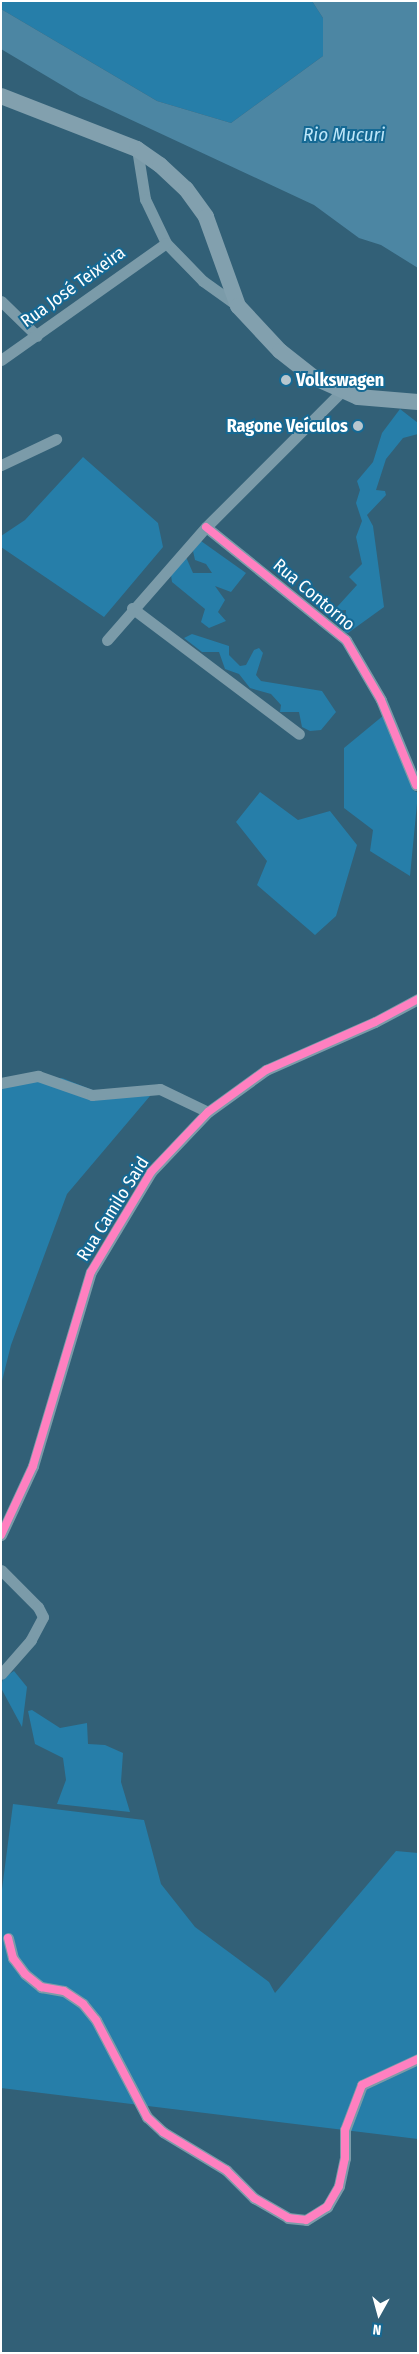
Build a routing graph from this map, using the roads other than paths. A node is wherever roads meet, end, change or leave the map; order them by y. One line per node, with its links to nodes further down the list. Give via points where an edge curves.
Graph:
1 (1, 96): 2 (main road)
2 (136, 149): 3 (street, via 145,199); 5 (main road, via 186,189 206,218)
3 (166, 243): 5 (street, via 203,281); 6 (street, Rua José Teixeira)
4 (1, 301): 6 (street)
5 (238, 306): 8 (main road, via 280,351 313,377)
6 (37, 336): 7 (street, Rua José Teixeira)
7 (1, 360)
8 (341, 392): 9 (main road, via 380,400); 12 (street)
9 (418, 402)
10 (56, 439): 11 (street)
11 (1, 465)
12 (206, 527): 13 (street); 16 (street, Rua Contorno, via 346,640 382,700)
13 (132, 608): 14 (street); 15 (street)
14 (107, 640)
15 (299, 734)
16 (416, 786)
17 (418, 999): 19 (street, Rua Camilo Said, via 375,1022 266,1070)
18 (1, 1084): 19 (street, via 38,1076 92,1095 160,1089)
19 (208, 1112): 20 (street, Rua Camilo Said, via 151,1172 91,1272 33,1466)
20 (1, 1535)
21 (1, 1570): 22 (street, via 38,1606 43,1617 31,1640)
22 (1, 1674)
23 (8, 1938): 24 (street, via 13,1958 25,1974 41,1987 64,1991 83,2004 96,2020 147,2117 163,2132 226,2170 254,2198 288,2218 306,2220 331,2200 345,2158 345,2130 362,2085)
24 (418, 2059)

